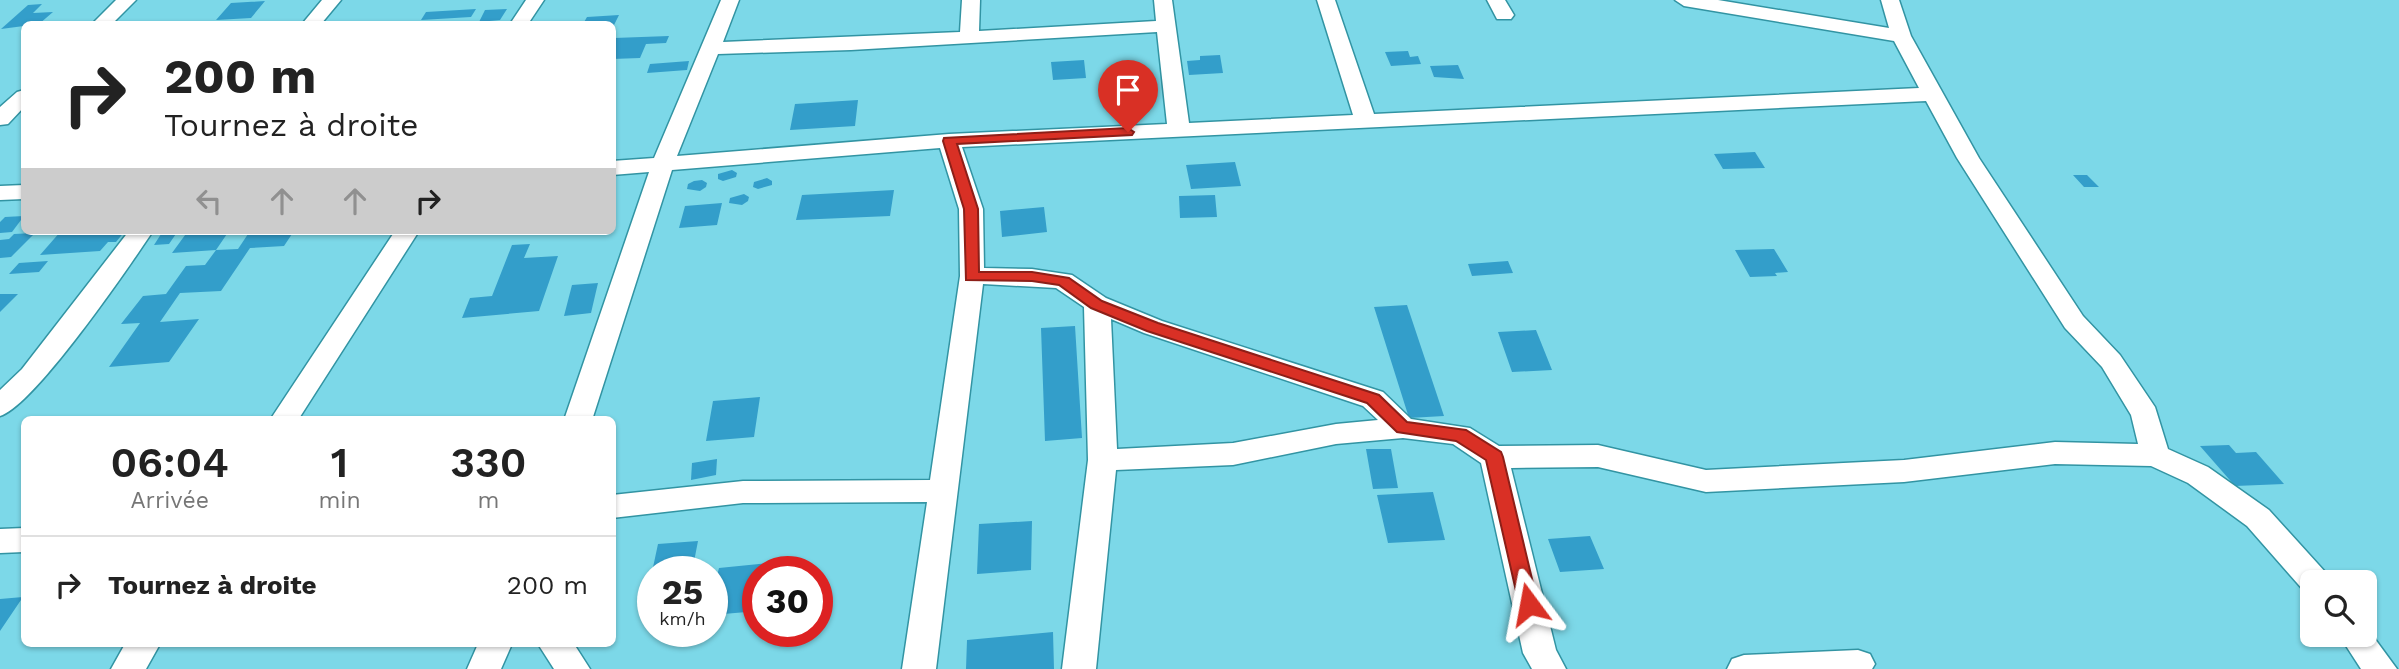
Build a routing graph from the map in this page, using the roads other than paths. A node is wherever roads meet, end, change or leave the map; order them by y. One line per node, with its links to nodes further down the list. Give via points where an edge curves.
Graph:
1 (127, 0): 10 (street)
2 (332, 0): 11 (street)
3 (535, 0): 12 (street)
4 (730, 0): 16 (street)
5 (971, 0): 15 (street)
6 (1163, 0): 13 (street)
7 (1325, 0): 20 (street)
8 (1684, 0): 14 (street)
9 (1890, 0): 14 (street)
10 (104, 21)
11 (314, 21)
12 (521, 21)
13 (1166, 26): 15 (street); 21 (street)
14 (1901, 36): 17 (street)
15 (969, 38): 16 (street)
16 (712, 48): 23 (street)
17 (1933, 94): 20 (street); 35 (street, via 1968,158 2074,322 2111,361 2145,414)
18 (21, 99): 19 (street)
19 (0, 118)
20 (1366, 121): 21 (street)
21 (1179, 130): 22 (street)
22 (949, 141): 23 (street); 29 (street, via 971,209)
23 (662, 166): 24 (street); 33 (street)
24 (616, 168)
25 (21, 192): 26 (street)
26 (0, 193)
27 (138, 235): 31 (street, via 32,376)
28 (404, 235): 32 (street)
29 (972, 276): 30 (street, via 1063,281); 38 (street)
30 (1097, 304): 34 (street, via 1153,327 1373,399); 37 (street)
31 (0, 406)
32 (287, 416)
33 (579, 416)
34 (1403, 428): 36 (street, via 1460,435); 37 (street, via 1336,434 1233,454)
35 (2155, 455): 36 (street, via 2055,453 1904,471 1706,481 1598,456); 42 (street, via 2198,475 2258,518)
36 (1494, 457): 53 (street, via 1540,653)
37 (1103, 460): 52 (street)
38 (943, 491): 39 (street, via 743,492); 51 (street)
39 (616, 507)
40 (21, 540): 41 (street)
41 (0, 541)
42 (2304, 570)
43 (141, 647): 48 (street)
44 (494, 647): 49 (street)
45 (557, 647): 50 (street)
46 (2364, 647): 55 (street)
47 (1858, 664): 54 (street)
48 (128, 669)
49 (484, 669)
50 (573, 669)
51 (919, 669)
52 (1079, 669)
53 (1549, 669)
54 (1744, 669)
55 (2380, 669)

